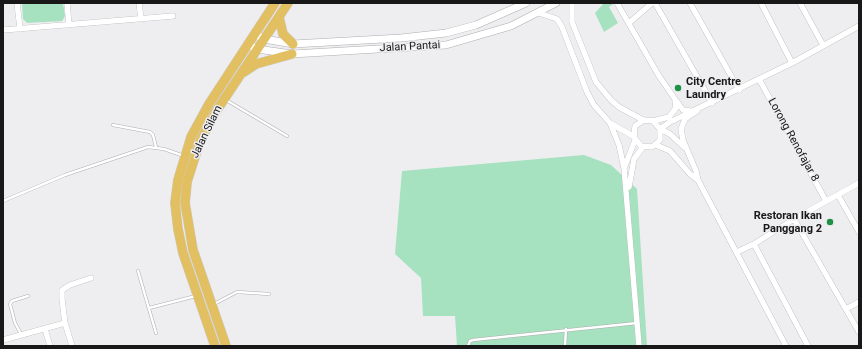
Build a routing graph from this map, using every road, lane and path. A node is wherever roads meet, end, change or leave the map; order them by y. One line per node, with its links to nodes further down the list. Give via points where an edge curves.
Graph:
1 (17, 3): 21 (street)
2 (67, 3): 19 (street)
3 (139, 3): 17 (street)
4 (275, 3): 23 (highway, Jalan Silam)
5 (288, 3): 16 (highway, Jalan Silam)
6 (526, 3): 26 (street, Jalan Pantai, via 476,25 446,33)
7 (556, 3): 14 (street, Jalan Pantai)
8 (572, 3): 38 (street, via 572,22 596,82 619,107)
9 (617, 3): 18 (street)
10 (654, 3): 18 (street); 36 (street)
11 (690, 3): 33 (street)
12 (761, 3): 30 (street)
13 (800, 3): 27 (street)
14 (539, 13): 29 (street, Jalan Pantai, via 511,26 446,45); 40 (street, via 556,18 560,23 589,96)
15 (173, 16): 17 (street)
16 (279, 17): 24 (highway, Jalan Silam); 26 (highway, via 283,34)
17 (141, 19): 19 (street)
18 (629, 23): 35 (street)
19 (69, 25): 21 (street)
20 (859, 26): 27 (street)
21 (20, 29): 22 (street)
22 (3, 30)
23 (254, 34): 24 (street, Jalan Pantai); 25 (highway, Jalan Silam)
24 (264, 39): 26 (street, Jalan Pantai); 28 (highway, Jalan Silam)
25 (247, 44): 28 (street, Jalan Pantai); 49 (highway, Jalan Silam, via 209,104)
26 (293, 44)
27 (823, 46): 30 (street)
28 (257, 49): 29 (street, Jalan Pantai); 31 (highway, Jalan Silam)
29 (292, 54): 31 (highway, via 256,64)
30 (792, 63): 32 (street)
31 (239, 76): 34 (highway, Jalan Silam)
32 (759, 79): 33 (street); 56 (street, Lorong Renofajar 8)
33 (739, 90): 36 (street)
34 (224, 99): 43 (lane); 67 (highway, Jalan Silam, via 198,148 187,182 185,203 193,250)
35 (675, 99): 37 (street, via 685,112); 39 (street, via 676,108 672,115 666,119)
36 (712, 103): 37 (street)
37 (697, 110): 42 (street); 48 (street, via 682,123 682,136)
38 (643, 120): 39 (street); 44 (street, via 635,126)
39 (653, 121): 42 (street)
40 (610, 123): 44 (street); 50 (street, via 619,145)
41 (114, 125): 46 (lane, via 150,132)
42 (660, 129): 45 (street, via 661,138); 48 (street)
43 (287, 136)
44 (634, 138): 47 (street); 50 (street)
45 (656, 145): 47 (street); 51 (street, via 670,151)
46 (156, 147): 49 (lane); 55 (lane, via 75,171)
47 (643, 147): 54 (street, via 632,165)
48 (686, 148): 51 (street)
49 (184, 156): 64 (highway, Jalan Silam, via 175,203 184,253)
50 (624, 168): 54 (street)
51 (698, 180): 60 (street)
52 (859, 183): 53 (street)
53 (838, 195): 56 (street); 58 (street)
54 (627, 196): 71 (street)
55 (3, 201)
56 (826, 201): 57 (street)
57 (794, 219): 59 (street); 69 (street)
58 (859, 232)
59 (754, 244): 60 (street); 87 (street)
60 (736, 252): 86 (street)
61 (138, 271): 68 (lane)
62 (91, 278): 70 (street, via 62,290)
63 (269, 294): 67 (lane, via 237,292)
64 (198, 295): 68 (lane); 81 (highway, Jalan Silam)
65 (28, 296): 76 (lane, via 10,304)
66 (859, 302): 69 (street)
67 (212, 305): 82 (highway, Jalan Silam)
68 (149, 308): 75 (lane)
69 (846, 309): 74 (street)
70 (65, 323): 72 (street); 80 (street)
71 (638, 323): 73 (lane); 85 (street)
72 (45, 329): 76 (street); 79 (street)
73 (566, 329): 83 (lane, via 473,340); 84 (lane)
74 (859, 332)
75 (156, 333)
76 (21, 334): 77 (street)
77 (3, 341): 78 (street)
78 (4, 346)
79 (50, 346)
80 (72, 346)
81 (215, 346)
82 (226, 346)
83 (468, 346)
84 (565, 346)
85 (639, 346)
86 (786, 346)
87 (808, 346)

